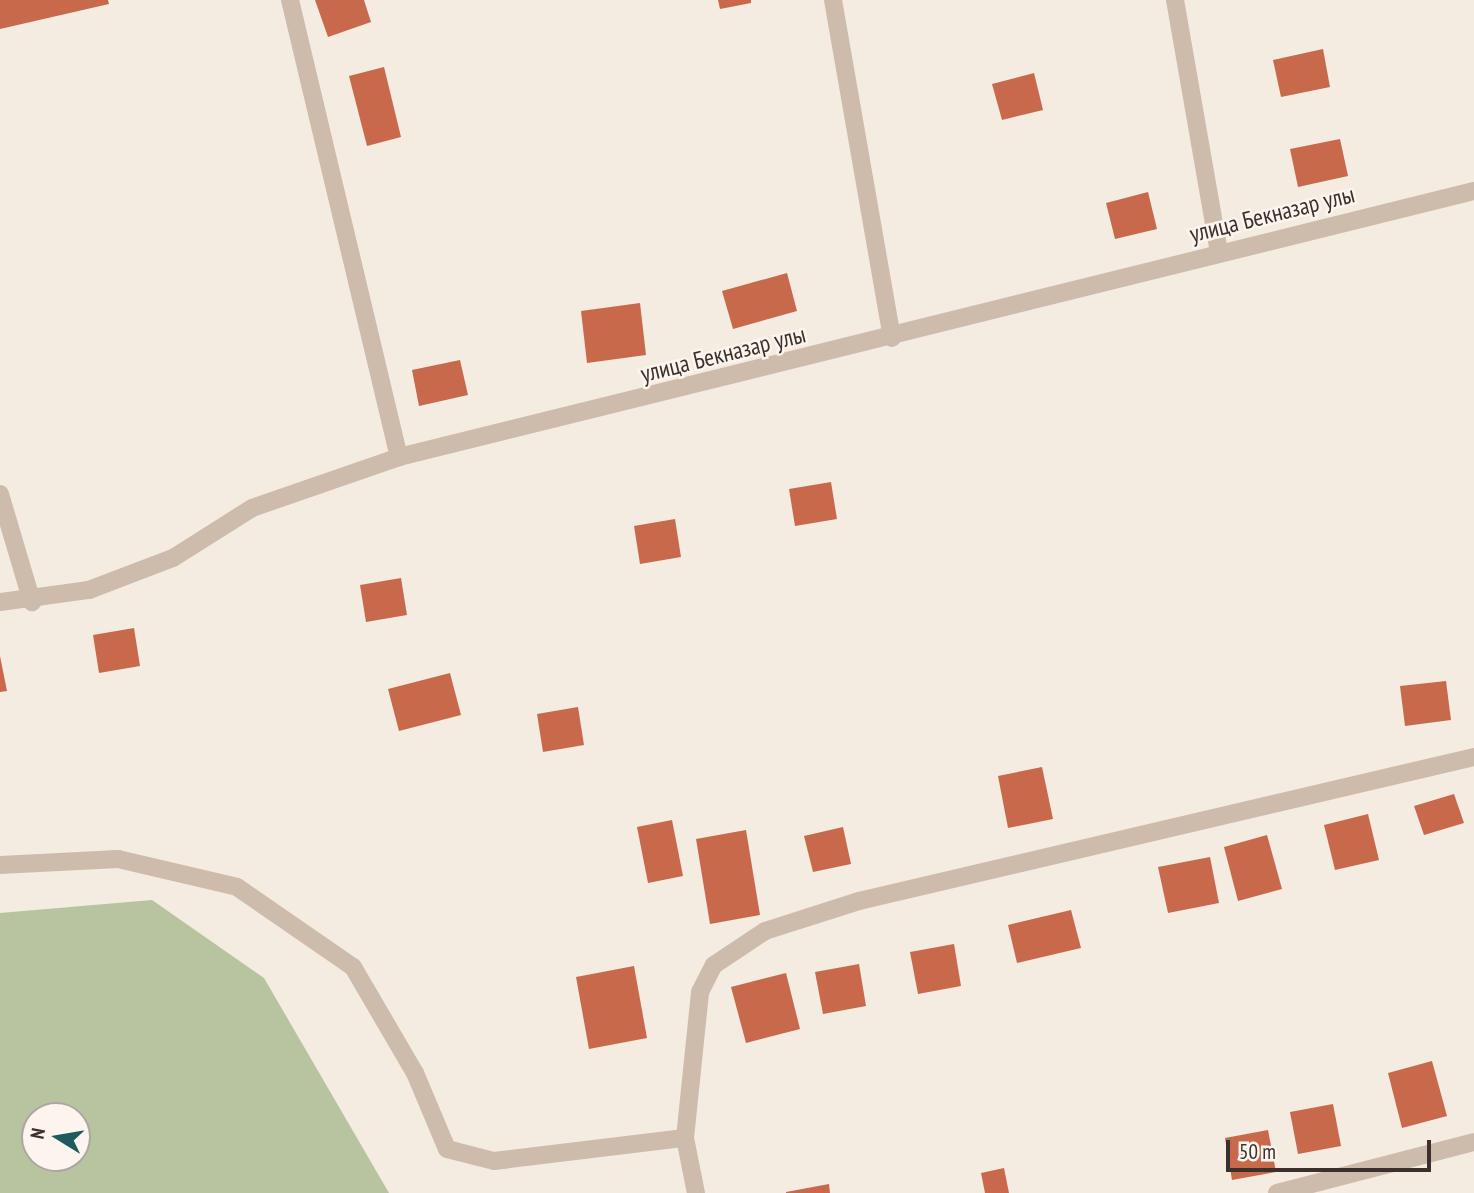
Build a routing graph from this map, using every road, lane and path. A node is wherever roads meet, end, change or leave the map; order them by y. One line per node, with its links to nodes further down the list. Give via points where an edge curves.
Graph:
1 (289, 0): 7 (street)
2 (833, 0): 6 (street)
3 (1175, 0): 5 (street)
4 (1474, 191): 5 (street, улица Бекназар улы)
5 (1219, 251): 6 (street, улица Бекназар улы)
6 (892, 338): 7 (street, улица Бекназар улы)
7 (399, 457): 10 (street, улица Бекназар улы, via 252,508 173,558 89,590)
8 (0, 494): 10 (street)
9 (0, 602): 10 (street, улица Бекназар улы)
10 (32, 603)
11 (1474, 757): 13 (street, via 859,901 765,931 714,965 700,992)
12 (0, 865): 13 (street, via 118,859 237,887 353,967 415,1073 447,1149 494,1161)
13 (685, 1138): 15 (street)
14 (1474, 1142): 16 (street)
15 (696, 1193)
16 (1277, 1193)

